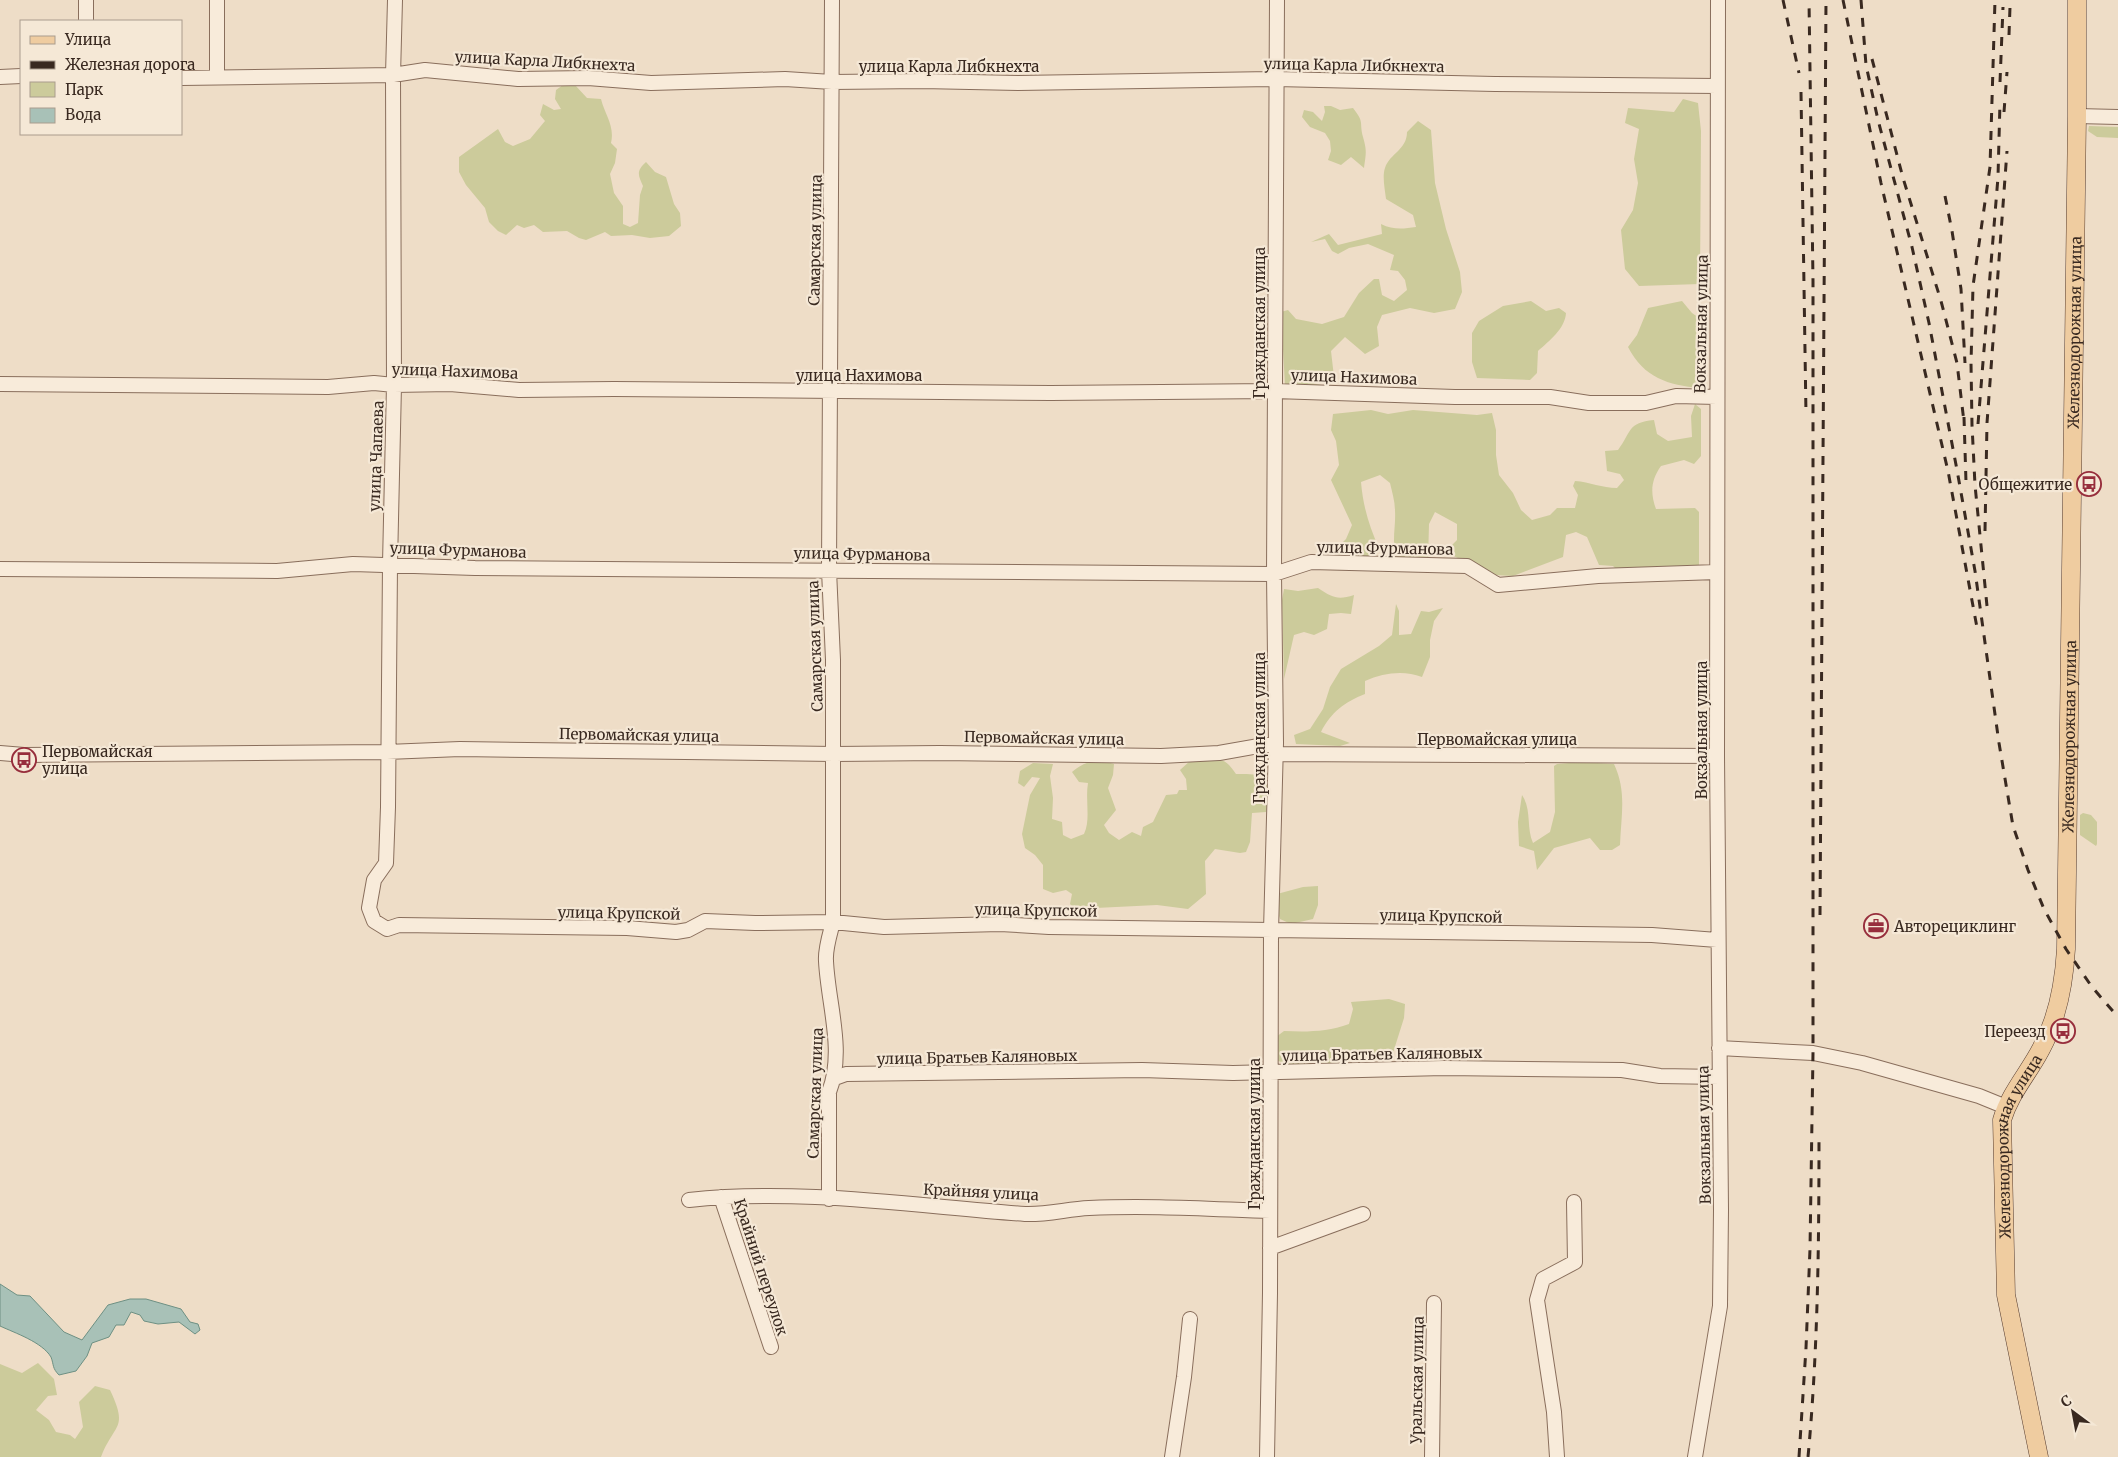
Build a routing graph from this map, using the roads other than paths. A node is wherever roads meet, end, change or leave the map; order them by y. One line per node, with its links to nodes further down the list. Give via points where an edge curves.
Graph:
1 (86, 0): 8 (street)
2 (217, 0): 12 (street)
3 (395, 0): 9 (street, улица Чапаева)
4 (832, 0): 15 (street, Самарская улица)
5 (1277, 0): 14 (street, Гражданская улица)
6 (1718, 0): 16 (street, Вокзальная улица)
7 (2077, 0): 17 (main road, Железнодорожная улица)
8 (86, 20)
9 (393, 75): 12 (street, улица Карла Либкнехта); 15 (street, улица Карла Либкнехта, via 426,70 518,79 588,78 651,83 785,79); 20 (street, улица Чапаева)
10 (0, 76): 11 (street)
11 (20, 76)
12 (217, 77): 13 (street, улица Карла Либкнехта)
13 (182, 78)
14 (1276, 79): 15 (street, улица Карла Либкнехта); 16 (street, улица Карла Либкнехта); 21 (street, Гражданская улица)
15 (832, 82): 22 (street, Самарская улица)
16 (1718, 86): 23 (street, Вокзальная улица)
17 (2077, 116): 18 (street); 42 (main road, Железнодорожная улица, via 2064,979 2052,1026)
18 (2118, 117)
19 (0, 384): 20 (street, улица Нахимова)
20 (394, 385): 22 (street, улица Нахимова, via 450,384 519,390); 24 (street, улица Чапаева)
21 (1275, 391): 22 (street, улица Нахимова); 23 (street, улица Нахимова, via 1550,397 1589,402 1646,403 1676,396); 28 (street, Гражданская улица)
22 (829, 392): 26 (street, Самарская улица)
23 (1716, 398): 27 (street, Вокзальная улица)
24 (390, 564): 25 (street, улица Фурманова, via 277,571); 26 (street, улица Фурманова, via 474,568); 30 (street, улица Чапаева)
25 (0, 569)
26 (829, 570): 28 (street, улица Фурманова); 32 (street, Самарская улица)
27 (1717, 572): 28 (street, улица Фурманова, via 1598,576 1498,585 1467,566 1311,562); 33 (street, Вокзальная улица)
28 (1274, 574): 29 (street, Гражданская улица)
29 (1276, 748): 32 (street, Первомайская улица, via 1161,756); 33 (street, Первомайская улица); 36 (street, Гражданская улица)
30 (387, 752): 31 (street, Первомайская улица); 32 (street, Первомайская улица); 34 (street, улица Чапаева, via 386,863 374,880)
31 (0, 753)
32 (834, 754): 35 (street, Самарская улица)
33 (1717, 756): 37 (street, Вокзальная улица)
34 (369, 908): 35 (street, улица Крупской, via 374,921 388,929 400,925 627,928 676,932 705,921 755,924)
35 (833, 922): 36 (street, улица Крупской, via 884,927 1000,924); 41 (street, Самарская улица, via 825,959 834,1036)
36 (1271, 931): 37 (street, улица Крупской, via 1652,935); 39 (street, Гражданская улица)
37 (1717, 940): 38 (street, Вокзальная улица)
38 (1719, 1048): 40 (street, Вокзальная улица); 42 (street, via 1812,1053 1862,1062)
39 (1269, 1071): 40 (street, улица Братьев Каляновых, via 1622,1070 1660,1076); 41 (street, улица Братьев Каляновых, via 846,1074); 47 (street, Гражданская улица)
40 (1719, 1077): 57 (street, Вокзальная улица, via 1720,1306)
41 (835, 1078): 44 (street, Самарская улица, via 830,1092)
42 (2006, 1106): 58 (main road, Железнодорожная улица, via 2002,1120 2006,1295)
43 (721, 1197): 44 (street, Крайняя улица); 45 (street, Крайняя улица); 52 (street, Крайний переулок)
44 (829, 1199): 47 (street, Крайняя улица, via 1027,1214 1133,1207)
45 (689, 1200)
46 (1574, 1202): 56 (street, via 1575,1262 1543,1280 1537,1300 1554,1412)
47 (1270, 1211): 49 (street, Гражданская улица)
48 (1364, 1214): 49 (street)
49 (1270, 1248): 54 (street, Гражданская улица)
50 (1434, 1303): 55 (street, Уральская улица)
51 (1190, 1319): 53 (street)
52 (770, 1347)
53 (1172, 1457)
54 (1266, 1457)
55 (1432, 1457)
56 (1557, 1457)
57 (1695, 1457)
58 (2039, 1457)

